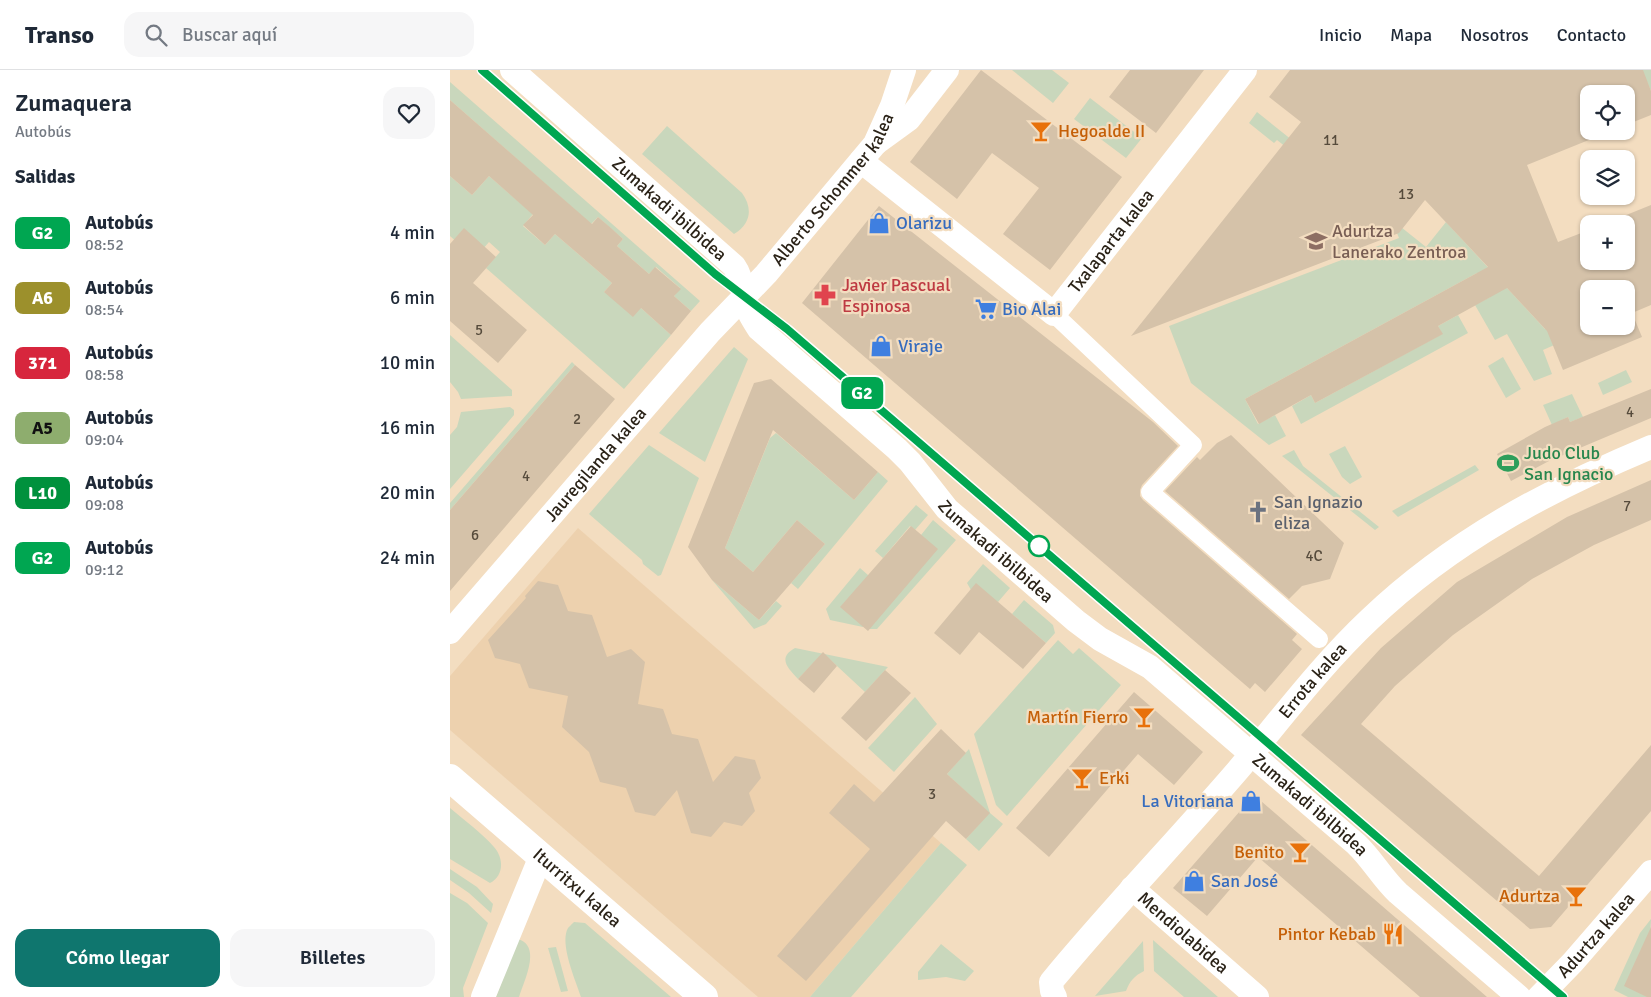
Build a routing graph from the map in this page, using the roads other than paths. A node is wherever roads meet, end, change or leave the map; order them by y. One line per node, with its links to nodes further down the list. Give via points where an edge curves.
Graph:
1 (512, 70): 6 (street, Zumakadi ibilbidea, via 727,259 740,276)
2 (904, 70): 5 (street, Alberto Schommer kalea, via 892,106)
3 (947, 70): 5 (street, via 909,120)
4 (1245, 70): 7 (street, Txalaparta kalea)
5 (868, 152): 6 (street, Alberto Schommer kalea); 7 (street)
6 (744, 296): 9 (street, Jauregilanda kalea); 11 (street, Zumakadi ibilbidea, via 759,329 897,449 947,509 1076,621 1100,639 1150,667)
7 (1054, 314): 10 (street, via 1194,445 1150,492)
8 (1651, 447): 11 (street, Errota kalea, via 1571,482 1511,514 1441,560 1370,619)
9 (450, 632)
10 (1320, 639)
11 (1251, 754): 15 (street, Errota kalea); 20 (street, Zumakadi ibilbidea, via 1356,844 1386,883)
12 (450, 778): 13 (main road, Iturritxu kalea)
13 (541, 856): 16 (street); 17 (main road, Iturritxu kalea)
14 (1651, 872): 21 (street, Adurtza kalea)
15 (1132, 888): 18 (street, Errota kalea, via 1051,982); 19 (street, Mendiolabidea)
16 (483, 997)
17 (704, 997)
18 (1055, 997)
19 (1257, 997)
20 (1519, 997)
21 (1539, 997)

